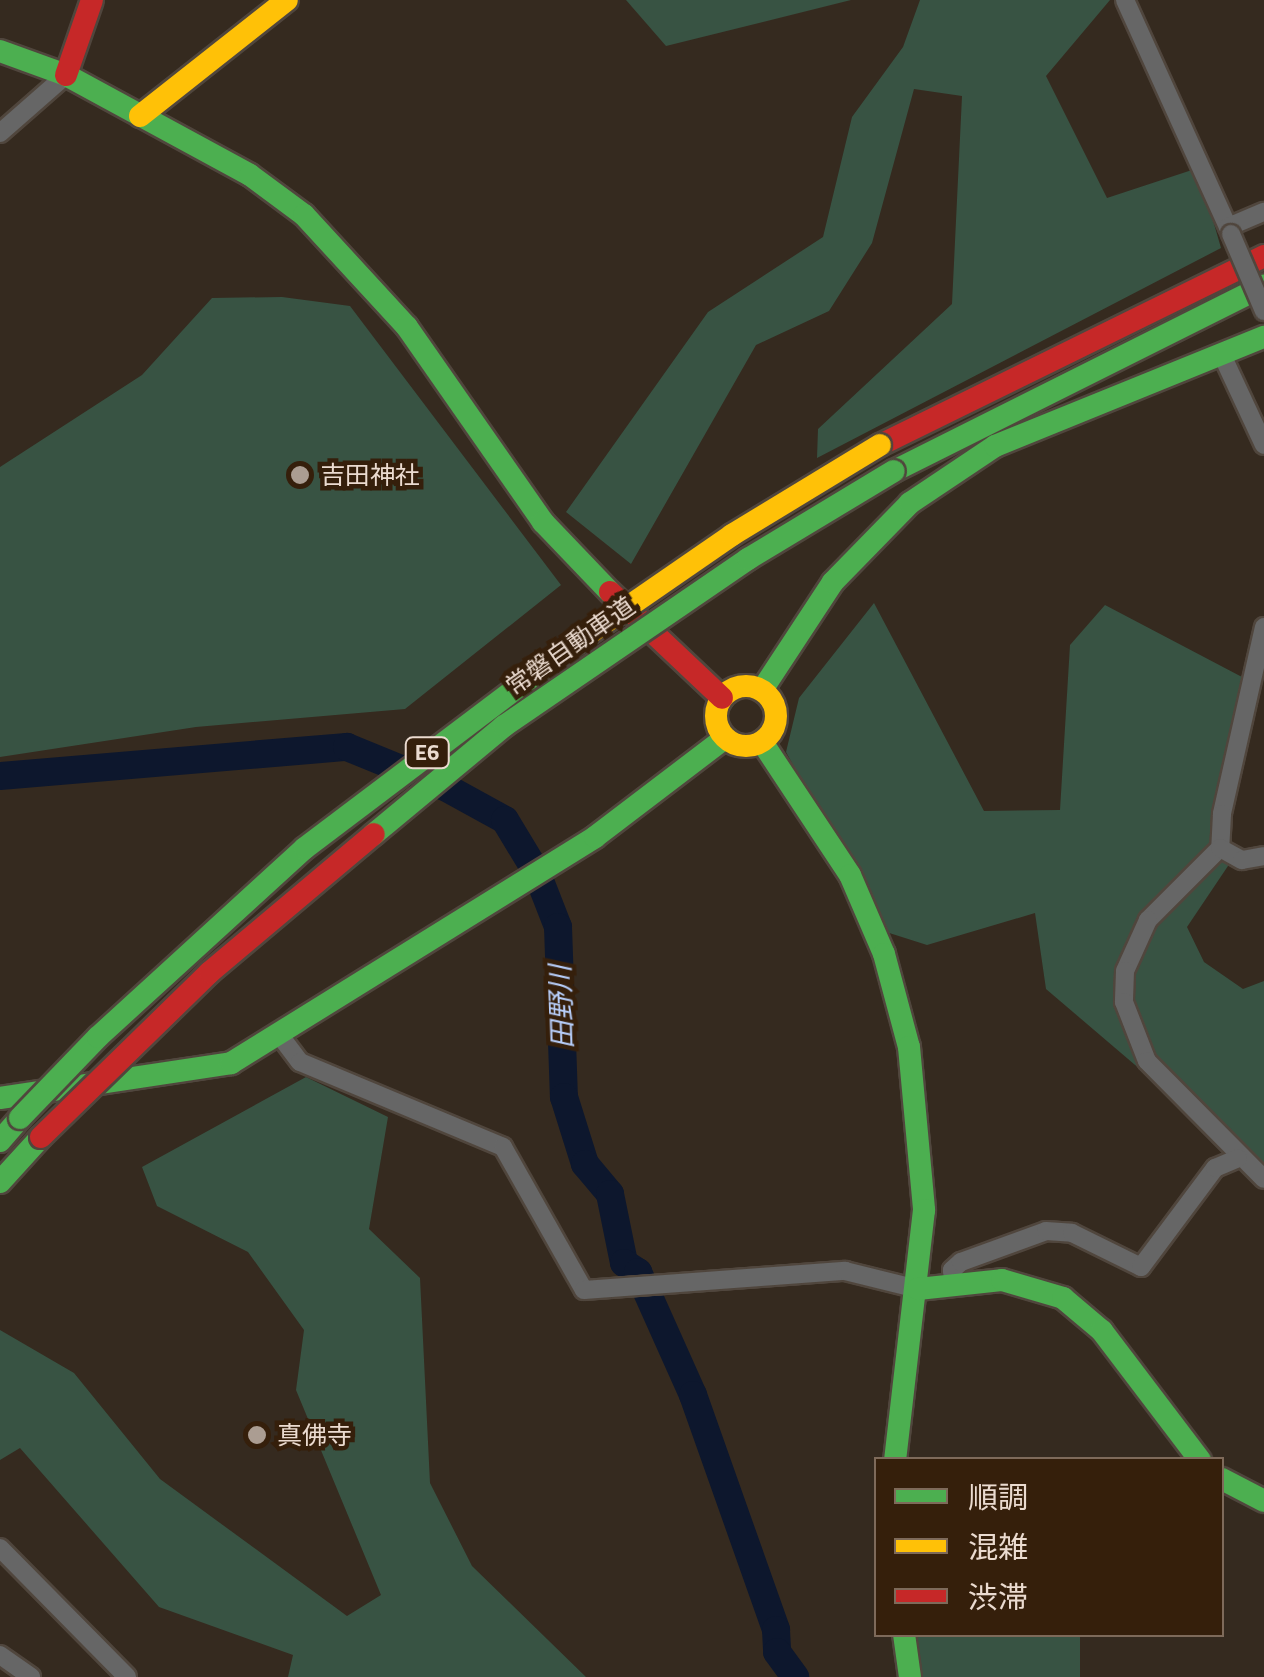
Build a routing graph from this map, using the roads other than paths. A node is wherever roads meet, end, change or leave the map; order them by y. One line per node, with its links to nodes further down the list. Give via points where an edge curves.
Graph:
1 (92, 0): 5 (main road)
2 (287, 0): 6 (main road)
3 (1124, 0): 9 (street)
4 (0, 51): 5 (main road)
5 (66, 75): 6 (main road); 7 (street)
6 (140, 116): 18 (main road, via 250,175 304,215 408,327 542,522)
7 (0, 134)
8 (1264, 212): 9 (street)
9 (1230, 230): 12 (street, bridge)
10 (1264, 256): 25 (main road, 常磐自動車道 / E6, bridge, via 880,446 732,536 488,704 305,848 98,1038)
11 (1264, 286): 28 (main road, 常磐自動車道 / E6, bridge, via 894,471 748,559 504,726 210,972)
12 (1264, 312)
13 (1264, 337): 14 (main road)
14 (1222, 355): 15 (street); 17 (main road, via 996,446 910,503 832,582)
15 (1264, 445)
16 (1264, 626): 21 (street)
17 (762, 690): 18 (main road, via 736,688); 20 (main road, via 776,712 774,729)
18 (722, 698): 19 (main road, via 716,714)
19 (725, 738): 20 (main road, via 747,746); 23 (main road, via 579,847)
20 (762, 742): 30 (main road, via 850,874 884,954 909,1047 920,1137)
21 (1220, 848): 22 (street, via 1242,860); 26 (street, via 1148,920 1125,971 1124,1002 1147,1061 1219,1127)
22 (1264, 856)
23 (278, 1032): 24 (main road, via 231,1063); 30 (street, via 300,1062 503,1147 584,1290 845,1271)
24 (0, 1098)
25 (0, 1140)
26 (1238, 1158): 27 (street); 29 (street, via 1215,1168 1141,1267 1072,1233 1046,1231 961,1262 952,1270)
27 (1264, 1180)
28 (0, 1182)
29 (954, 1285): 30 (main road); 32 (main road, via 1002,1280 1042,1288 1083,1312)
30 (918, 1288): 31 (main road)
31 (895, 1457)
32 (1198, 1457)
33 (1224, 1480): 34 (main road)
34 (1264, 1502)
35 (0, 1548): 39 (street)
36 (904, 1637): 40 (main road)
37 (0, 1655): 38 (street)
38 (31, 1677)
39 (127, 1677)
40 (910, 1677)

